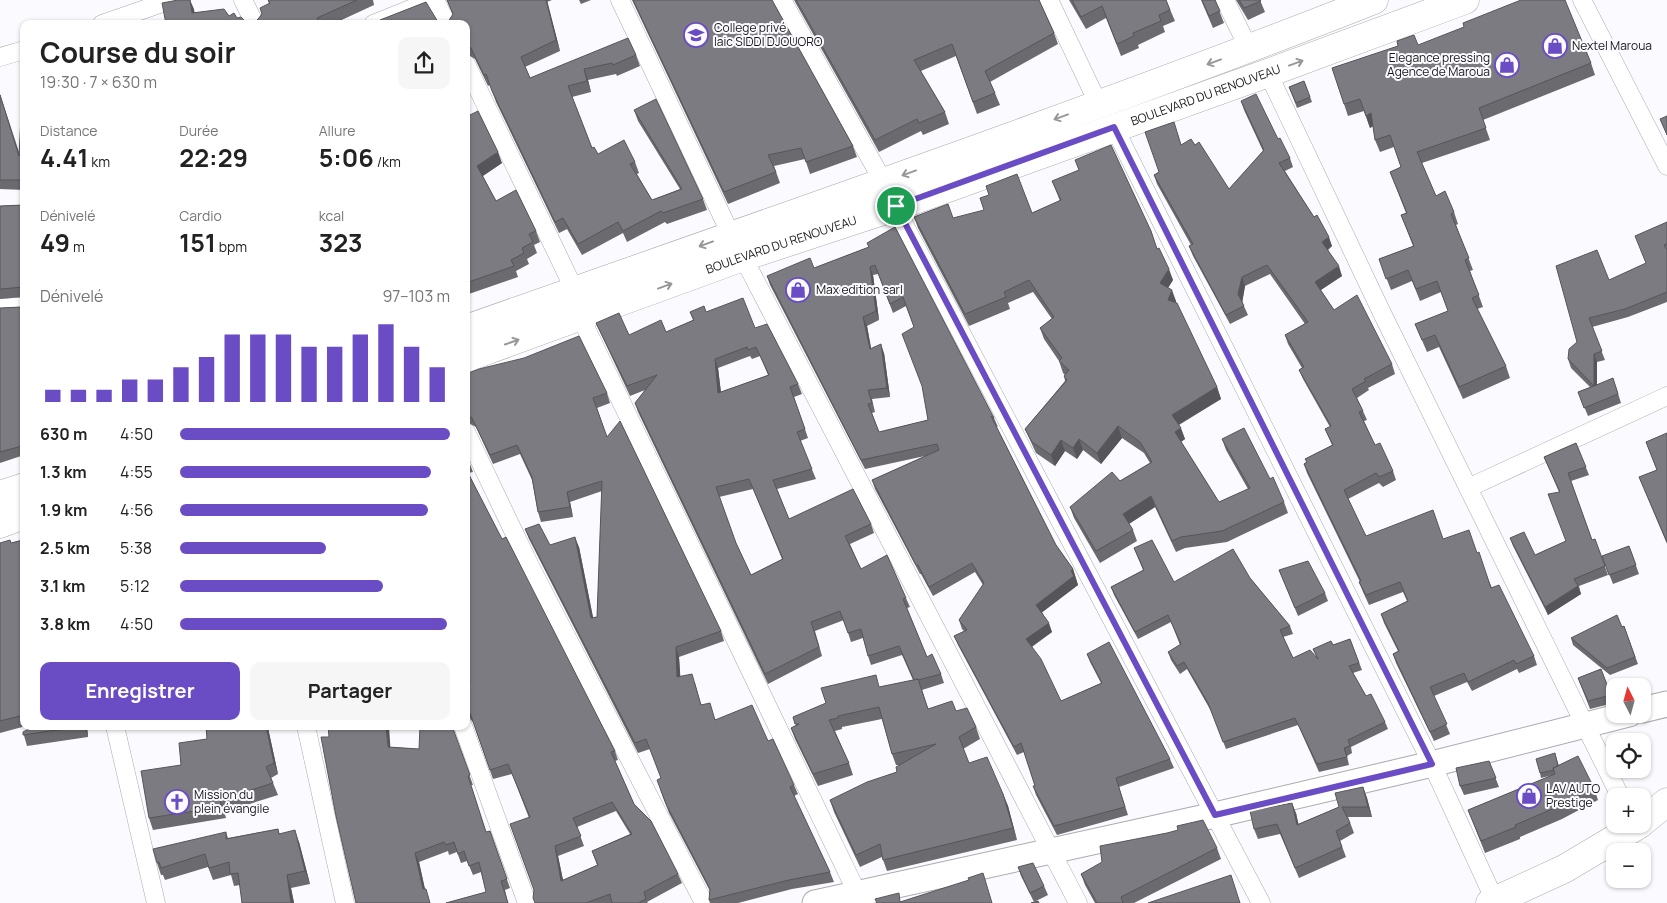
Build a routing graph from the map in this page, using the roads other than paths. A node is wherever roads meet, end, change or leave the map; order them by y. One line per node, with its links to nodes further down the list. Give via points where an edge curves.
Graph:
1 (171, 0): 11 (street)
2 (243, 0): 13 (street)
3 (434, 0): 14 (street); 15 (street)
4 (620, 0): 26 (street)
5 (782, 0): 24 (street)
6 (1049, 0): 21 (street)
7 (1226, 0): 16 (street)
8 (1374, 0): 16 (main road, BOULEVARD DU RENOUVEAU)
9 (1465, 0): 20 (main road, BOULEVARD DU RENOUVEAU, one-way to 9)
10 (1582, 0): 23 (street)
11 (148, 16): 12 (street)
12 (125, 20)
13 (253, 20)
14 (383, 20)
15 (445, 20)
16 (1249, 49): 21 (main road, BOULEVARD DU RENOUVEAU, one-way to 21)
17 (20, 51): 18 (street)
18 (0, 57)
19 (470, 72): 27 (street)
20 (1268, 73): 22 (main road, BOULEVARD DU RENOUVEAU); 36 (street)
21 (1098, 103): 24 (main road, BOULEVARD DU RENOUVEAU, one-way to 24)
22 (1114, 127): 25 (main road, BOULEVARD DU RENOUVEAU); 47 (street)
23 (1667, 166)
24 (884, 183): 26 (main road, BOULEVARD DU RENOUVEAU)
25 (896, 206): 26 (main road, BOULEVARD DU RENOUVEAU); 51 (street)
26 (737, 246): 27 (main road, BOULEVARD DU RENOUVEAU, one-way to 27); 30 (main road, BOULEVARD DU RENOUVEAU, one-way to 26); 53 (street)
27 (575, 291): 31 (main road, BOULEVARD DU RENOUVEAU)
28 (20, 306): 29 (street)
29 (0, 308)
30 (581, 318): 32 (main road, BOULEVARD DU RENOUVEAU, one-way to 30); 54 (street)
31 (470, 329)
32 (470, 357)
33 (1667, 396): 36 (street)
34 (470, 440): 59 (street, via 530,566)
35 (20, 488): 37 (main road)
36 (1468, 488): 43 (street)
37 (0, 495)
38 (20, 516): 39 (main road)
39 (0, 524)
40 (1667, 704): 41 (main road)
41 (1651, 708)
42 (1606, 720): 43 (main road)
43 (1584, 725): 47 (main road); 48 (street)
44 (116, 730): 56 (street)
45 (307, 730): 57 (street)
46 (464, 730): 58 (street)
47 (1432, 764): 51 (main road); 55 (street)
48 (1616, 788)
49 (1667, 802): 50 (main road)
50 (1651, 814)
51 (1215, 815): 53 (main road); 62 (street)
52 (1623, 833): 55 (main road, via 1564,869)
53 (1052, 850): 54 (main road); 61 (street)
54 (860, 899): 60 (main road)
55 (1494, 902)
56 (156, 903)
57 (345, 903)
58 (527, 903)
59 (704, 903)
60 (815, 903)
61 (1078, 903)
62 (1261, 903)

